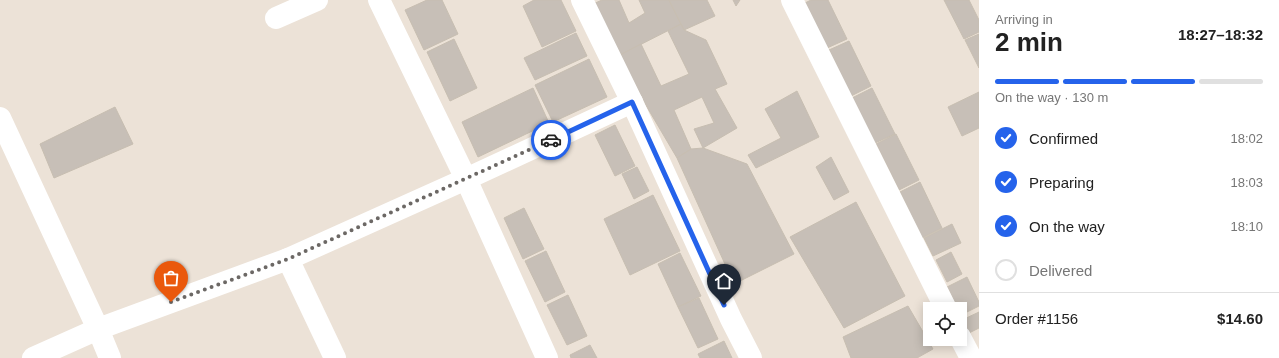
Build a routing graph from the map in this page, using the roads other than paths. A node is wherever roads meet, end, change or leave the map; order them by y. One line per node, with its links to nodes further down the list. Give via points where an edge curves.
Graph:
1 (317, 0): 5 (street)
2 (379, 0): 8 (street)
3 (582, 0): 6 (street)
4 (792, 0): 10 (street)
5 (276, 18)
6 (632, 102): 8 (street); 17 (street)
7 (0, 118): 11 (street)
8 (466, 179): 9 (street); 16 (street)
9 (288, 259): 11 (street); 15 (street)
10 (943, 302)
11 (98, 329): 13 (street); 14 (street)
12 (965, 346): 18 (street)
13 (33, 358)
14 (110, 358)
15 (335, 358)
16 (547, 358)
17 (751, 358)
18 (971, 358)

